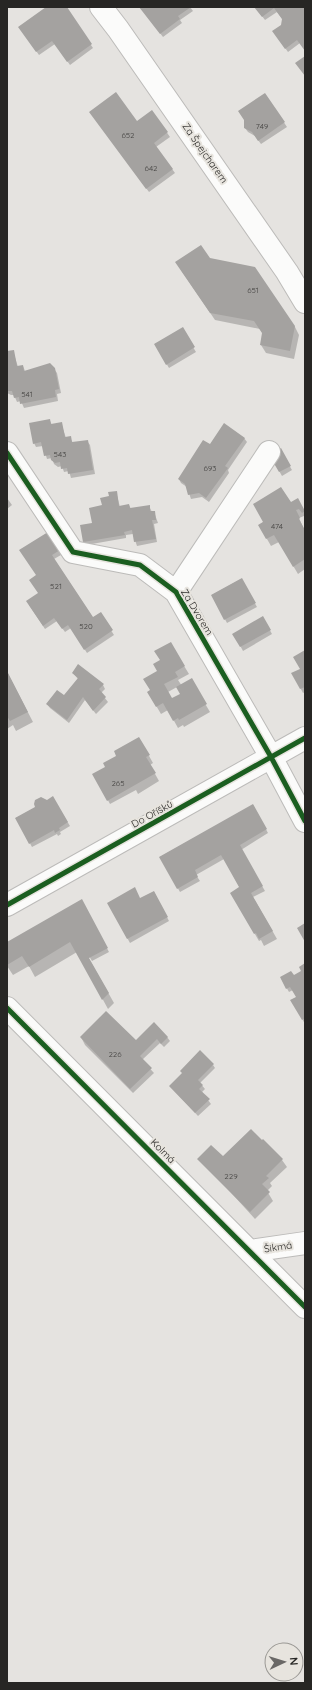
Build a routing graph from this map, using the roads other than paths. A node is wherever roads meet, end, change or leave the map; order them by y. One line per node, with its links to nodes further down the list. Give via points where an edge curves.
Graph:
1 (101, 7): 2 (street, Za Špejcharem, via 287,272)
2 (305, 302)
3 (269, 452): 5 (street, Za Dvorem)
4 (7, 453): 5 (street, Za Dvorem, via 73,552 140,565)
5 (176, 592): 7 (street, Za Dvorem)
6 (305, 738): 7 (street, Do Oříšků)
7 (271, 757): 8 (street, Za Dvorem); 9 (street, Do Oříšků)
8 (305, 821)
9 (7, 905)
10 (7, 1008): 12 (street, Kolmá)
11 (305, 1243): 12 (street, Šikmá)
12 (250, 1251): 13 (street, Kolmá)
13 (305, 1307)

